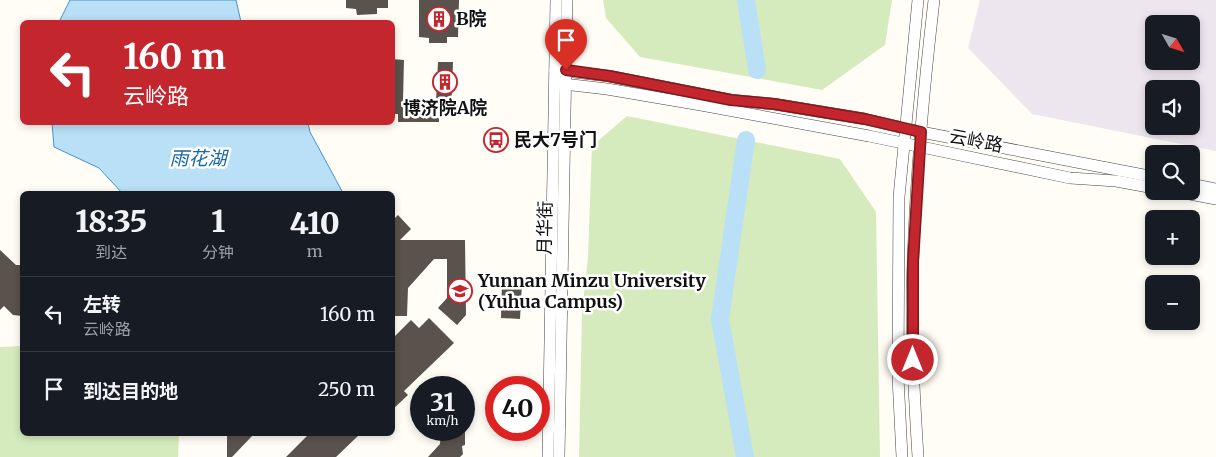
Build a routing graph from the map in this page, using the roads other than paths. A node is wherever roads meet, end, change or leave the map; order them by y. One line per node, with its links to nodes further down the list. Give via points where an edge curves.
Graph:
1 (556, 0): 5 (street, 月华街)
2 (567, 0): 5 (street, 月华街)
3 (918, 0): 7 (street)
4 (934, 0): 8 (street)
5 (561, 70): 6 (street, 月华街); 7 (street, 云岭路, via 731,100 865,119)
6 (560, 83): 9 (street, 云岭路, via 700,105); 17 (street, 月华街); 18 (street, 月华街)
7 (905, 129): 8 (street, 云岭路); 9 (street)
8 (921, 132): 10 (street); 11 (street, 云岭路)
9 (903, 144): 10 (street, 云岭路); 19 (street, via 897,261)
10 (919, 148): 12 (street, 云岭路, via 1070,178 1116,180); 20 (street, via 913,262 913,379)
11 (1145, 175)
12 (1145, 186)
13 (1200, 186): 14 (street)
14 (1216, 189)
15 (1200, 196): 16 (street)
16 (1216, 199)
17 (548, 457)
18 (559, 457)
19 (902, 457)
20 (918, 457)

